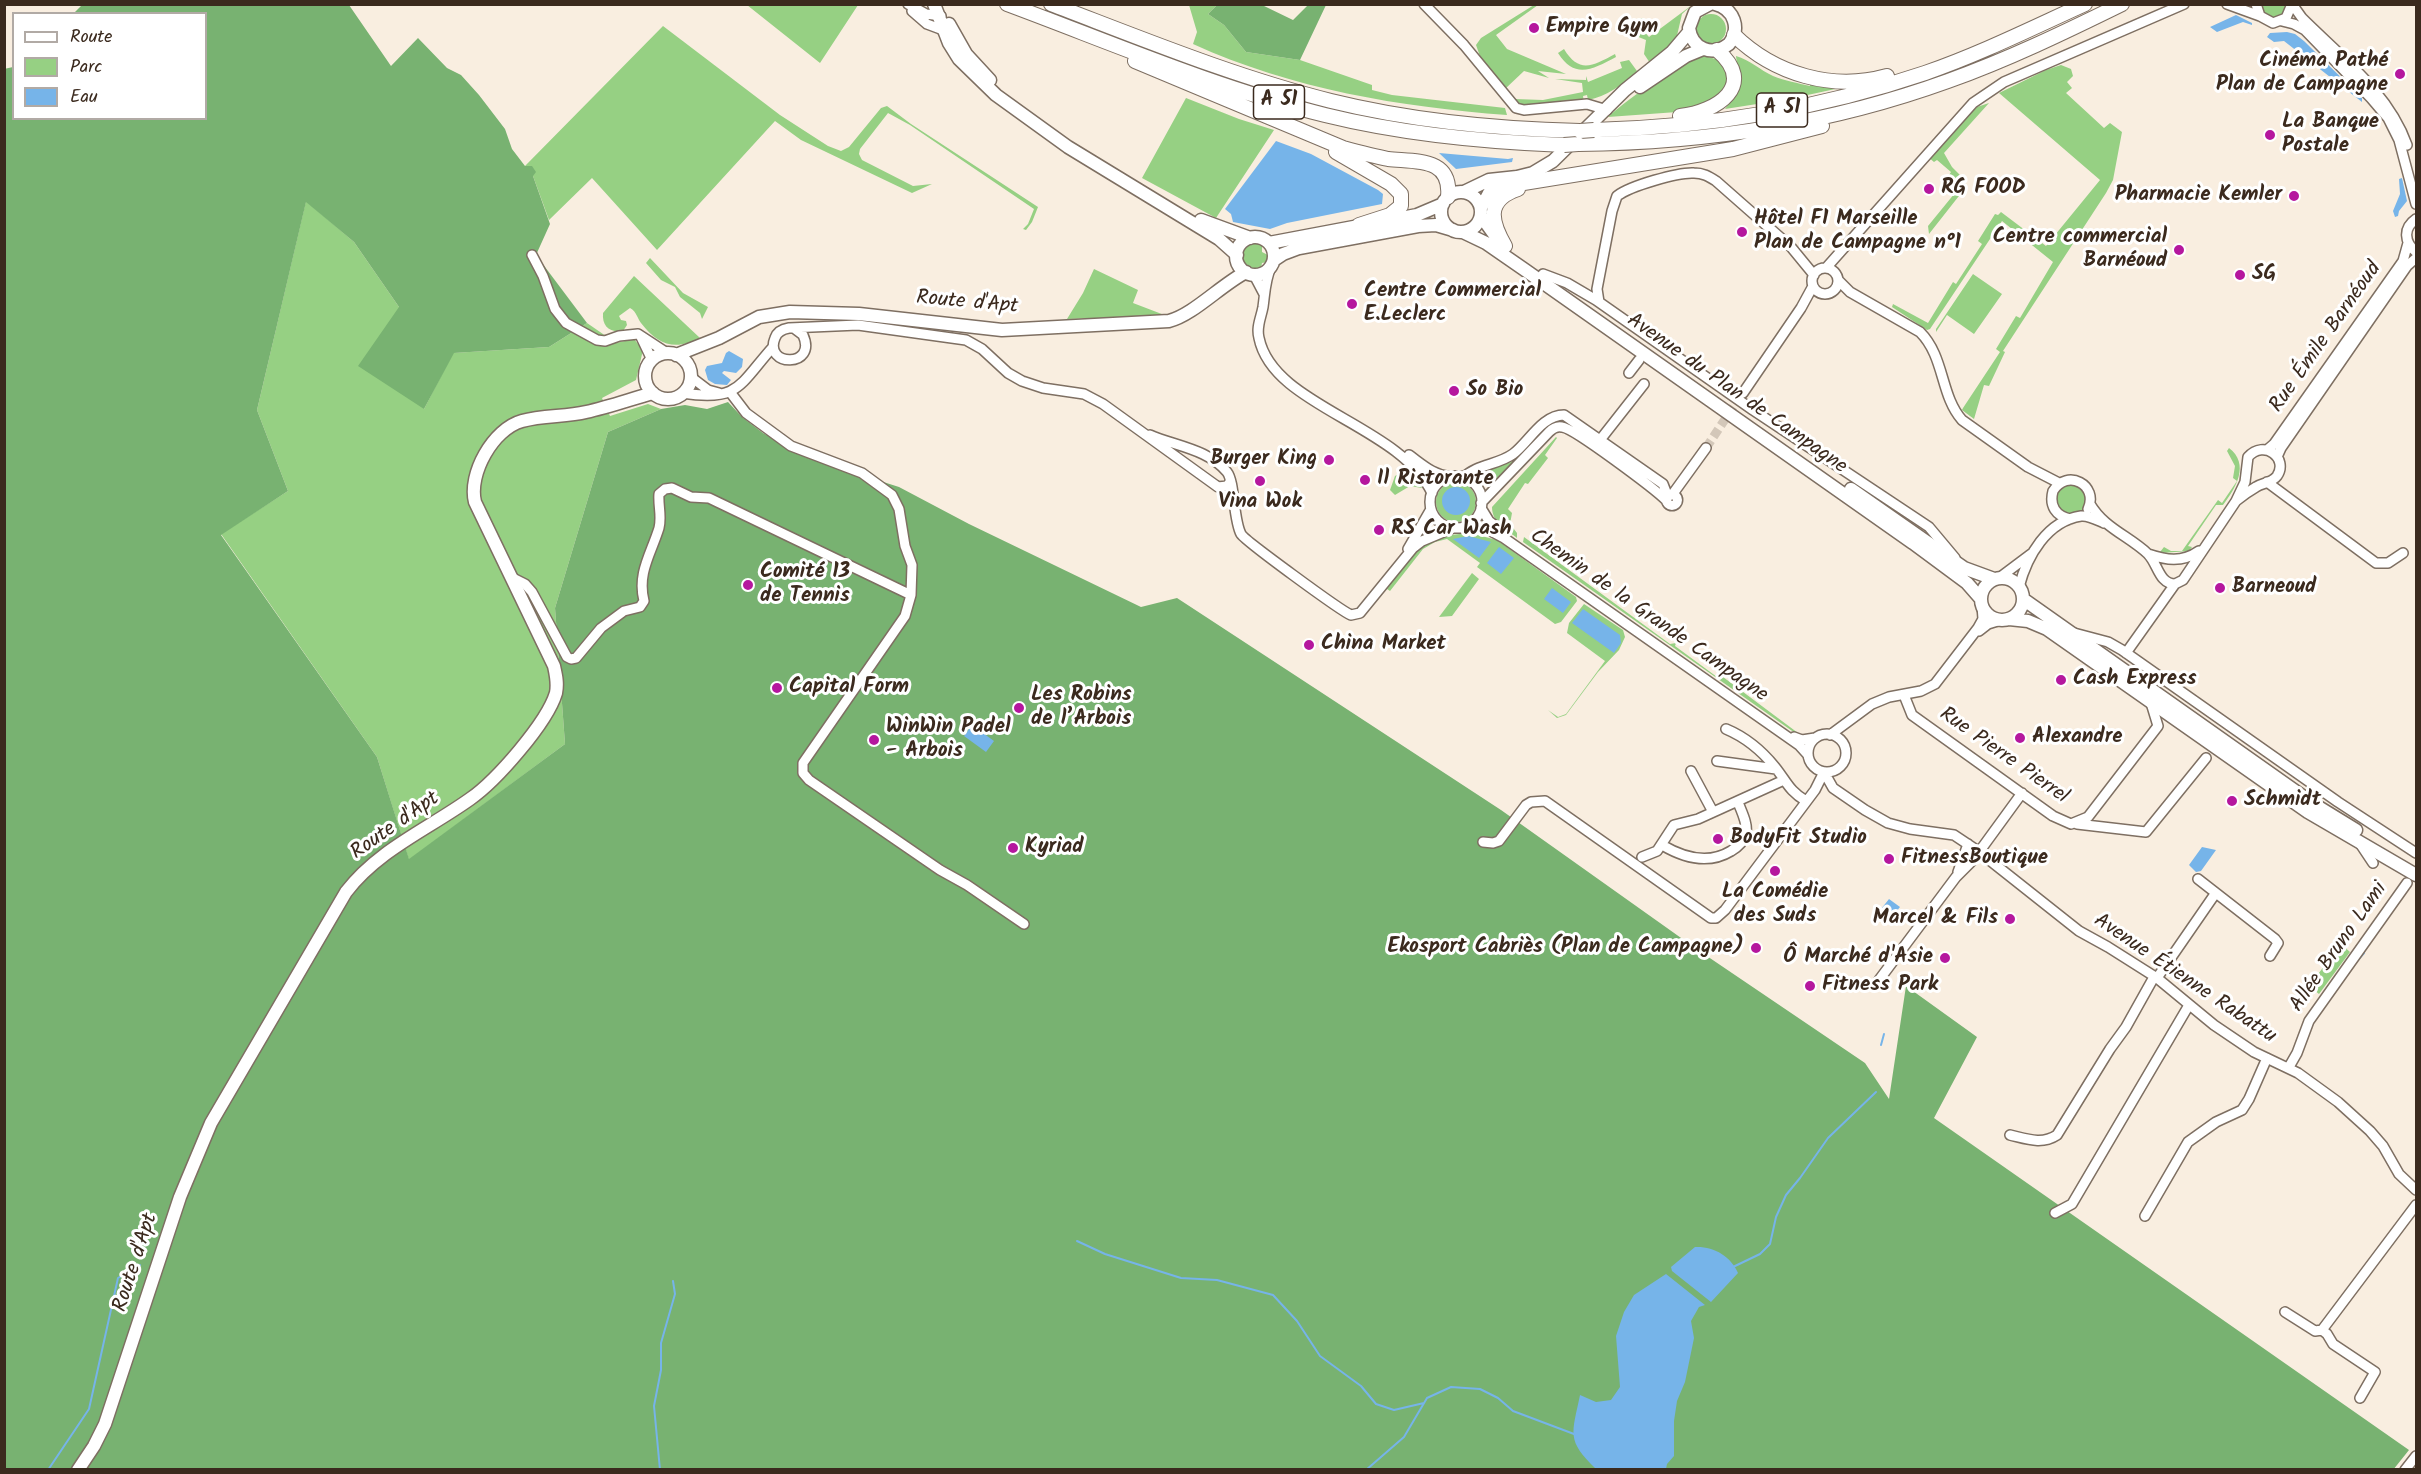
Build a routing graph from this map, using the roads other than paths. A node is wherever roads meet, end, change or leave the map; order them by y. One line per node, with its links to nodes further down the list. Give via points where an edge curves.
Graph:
1 (907, 4): 15 (street, via 926,14); 18 (street, via 927,24)
2 (1000, 4): 25 (highway)
3 (1007, 4): 26 (highway, A 51, bridge, via 1232,87 1324,114 1431,134 1564,145)
4 (1051, 4): 26 (highway, A 51, via 1214,65 1305,94 1373,110 1482,125)
5 (1424, 4): 24 (street, via 1516,108 1587,104)
6 (1715, 4): 14 (main road)
7 (2085, 4): 22 (highway, A 51)
8 (2122, 4): 23 (highway, A 51, via 1986,66)
9 (2184, 4): 42 (street, via 1989,90 1942,136)
10 (2227, 4): 16 (street)
11 (2256, 4): 16 (street)
12 (2292, 4): 17 (street, via 2290,14); 29 (street, via 2392,111)
13 (1708, 5): 19 (main road, via 1693,15)
14 (1727, 7): 20 (main road, via 1735,24)
15 (938, 8): 18 (main road); 27 (main road, via 962,49 980,70)
16 (2260, 16): 17 (street, via 2268,22)
17 (2282, 21): 35 (street, via 2305,30 2379,107 2399,140)
18 (943, 30): 27 (main road, via 959,59 984,86)
19 (1689, 32): 21 (main road, via 1693,40); 24 (main road)
20 (1734, 35): 21 (main road, via 1726,46); 22 (highway, via 1773,64 1838,82 1877,79 1942,58)
21 (1710, 50): 24 (main road, via 1686,56); 26 (highway, via 1730,66 1734,81 1730,94 1717,105 1685,116)
22 (1965, 58): 26 (highway, A 51, via 1892,84 1813,104 1706,122)
23 (1885, 101): 26 (highway, A 51, via 1770,128 1697,139 1652,143); 30 (highway, via 1864,114 1749,145)
24 (1607, 110): 28 (main road, via 1553,161)
25 (1268, 117): 33 (highway, via 1353,151 1435,166 1446,176); 39 (highway, via 1330,148 1398,190 1402,198 1399,209)
26 (1588, 130)
27 (1068, 147): 34 (main road)
28 (1517, 177): 31 (main road); 32 (main road, via 1489,180)
29 (2416, 179)
30 (1536, 182): 31 (highway); 45 (highway, via 1506,193 1498,201 1493,220)
31 (1499, 187): 36 (main road, via 1489,193)
32 (1464, 192): 33 (main road); 36 (main road, via 1472,195)
33 (1446, 200): 39 (main road, via 1417,214); 40 (main road, via 1443,219)
34 (1159, 201): 41 (main road); 48 (main road, via 1219,239)
35 (2416, 204)
36 (1481, 212): 40 (main road, via 1477,224); 45 (main road, Avenue du Plan de Campagne)
37 (2416, 212): 38 (street, Rue Émile Barnéoud)
38 (2414, 220): 44 (street, Rue Émile Barnéoud, via 2407,231)
39 (1359, 225): 43 (main road)
40 (1458, 231): 50 (main road, Avenue du Plan de Campagne, via 1441,225 1418,226 1295,249); 132 (main road, Avenue du Plan de Campagne, via 1486,243 1898,532 1967,583)
41 (1250, 238): 43 (main road); 48 (main road, via 1241,244)
42 (1851, 242): 51 (street); 55 (street, via 1838,263)
43 (1269, 243): 50 (main road, via 1274,254)
44 (2408, 243): 46 (street); 90 (street, Rue Émile Barnéoud, via 2396,271)
45 (1505, 246): 53 (main road, Avenue du Plan de Campagne)
46 (2416, 252)
47 (532, 255): 68 (street, via 555,309 566,323 604,341)
48 (1237, 256): 52 (main road, via 1241,268); 61 (main road, Route d'Apt)
49 (2416, 258): 91 (street, Rue Émile Barnéoud)
50 (1272, 264): 52 (main road, via 1261,274); 62 (street)
51 (1820, 271): 54 (street, via 1716,181 1692,172 1635,186 1617,196); 55 (street); 56 (street)
52 (1250, 274): 61 (main road, Route d'Apt); 62 (street)
53 (1543, 274): 57 (street); 123 (main road, Avenue du Plan de Campagne)
54 (1601, 276): 57 (street); 63 (street)
55 (1836, 277): 58 (street); 59 (street)
56 (1813, 286): 60 (street); 64 (street)
57 (1580, 290): 63 (street)
58 (1833, 290): 59 (street); 60 (street)
59 (1850, 292): 93 (street, via 1920,332 1932,345 1958,415)
60 (1823, 294): 64 (street, via 1812,297)
61 (1210, 295): 69 (main road, Route d'Apt, via 1182,317 1154,323 1002,330 860,314 790,312 759,317)
62 (1265, 295): 65 (street)
63 (1599, 302): 123 (street, via 1929,527)
64 (1801, 308): 84 (street)
65 (1262, 312): 96 (street, via 1268,346 1284,372 1319,398 1370,427 1427,470); 103 (street, via 1259,339 1273,368 1294,387 1403,457)
66 (823, 327): 67 (street); 70 (street, via 813,332); 86 (street, via 858,325 966,340 1011,375 1043,388 1094,398)
67 (795, 329): 70 (street, via 803,335); 71 (street, via 779,332)
68 (638, 333): 72 (street); 74 (street)
69 (719, 338): 72 (main road, Route d'Apt); 77 (main road, Route d'Apt, via 698,357)
70 (806, 345): 73 (street, via 803,354 794,360)
71 (773, 346): 73 (street); 76 (street)
72 (672, 354): 74 (main road, via 659,354); 77 (main road, via 685,360)
73 (778, 356): 76 (street)
74 (652, 360): 79 (main road)
75 (1639, 360): 78 (street)
76 (758, 363): 83 (street, via 745,380)
77 (690, 373): 82 (main road, via 690,384); 83 (street, via 708,390)
78 (1629, 373)
79 (646, 375): 81 (main road); 85 (main road, Route d'Apt, via 630,393)
80 (1644, 384): 87 (street)
81 (653, 393): 82 (main road, via 665,398); 85 (main road, Route d'Apt)
82 (683, 393): 83 (street, via 713,397)
83 (727, 393): 131 (street, via 746,413 791,446 862,473 892,495 912,565)
84 (1743, 393)
85 (607, 406): 126 (main road, Route d'Apt, via 579,414 521,421 505,431 482,459 475,473 473,495)
86 (1142, 431): 89 (street); 92 (street)
87 (1600, 440): 97 (street, via 1569,418 1558,415 1512,455); 104 (street, via 1663,484)
88 (1706, 448): 104 (street)
89 (1193, 450): 92 (street, via 1186,455); 98 (street, via 1223,469)
90 (2267, 450): 91 (street); 94 (street, Rue Émile Barnéoud, via 2252,453 2246,461)
91 (2277, 457): 95 (street)
92 (1188, 466): 101 (street)
93 (2036, 472): 99 (street); 102 (street)
94 (2247, 472): 100 (street, via 2253,480); 106 (street, Rue Émile Barnéoud)
95 (2277, 475): 100 (street, Rue Émile Barnéoud); 105 (street)
96 (1451, 477): 97 (street); 103 (street)
97 (1463, 478): 108 (street, via 1479,490)
98 (1230, 482): 101 (street); 109 (street)
99 (2060, 483): 102 (street); 107 (street, via 2080,482 2089,492)
100 (2265, 483): 105 (street); 106 (street, Rue Émile Barnéoud)
101 (1218, 487): 109 (street)
102 (2053, 491): 111 (street)
103 (1432, 493): 110 (street)
104 (1672, 496): 108 (street, via 1561,426 1553,428)
105 (2288, 497): 119 (street, via 2376,563 2388,564)
106 (2236, 501): 118 (street, Rue Émile Barnéoud)
107 (2090, 504): 112 (street); 114 (street)
108 (1481, 505): 115 (street, via 1474,521); 142 (street, Chemin de la Grande Campagne, via 1490,521 1506,535 1767,719 1799,740)
109 (1234, 508): 124 (street, via 1243,538 1348,614 1360,612)
110 (1431, 509): 115 (street, via 1439,522); 124 (street)
111 (2054, 509): 113 (street); 116 (street)
112 (2081, 516): 113 (street); 114 (street)
113 (2070, 519): 116 (street)
114 (2105, 523): 120 (street)
115 (1456, 528): 124 (street, via 1417,545); 144 (street, Chemin de la Grande Campagne, via 1485,528 1504,538)
116 (2048, 531): 117 (street)
117 (2035, 550): 128 (street); 130 (street, via 2023,574)
118 (2201, 550): 122 (street); 127 (street, Rue Émile Barnéoud)
119 (2403, 553)
120 (2148, 554): 121 (street); 125 (street)
121 (2168, 560): 122 (street); 125 (street)
122 (2178, 560): 127 (street, via 2186,569)
123 (1960, 565): 128 (main road, Avenue du Plan de Campagne)
124 (1395, 569)
125 (2160, 572): 129 (street, via 2163,580)
126 (511, 577): 131 (street, via 532,592 567,657 576,658 601,628 624,610 640,607 644,601 641,577 659,527 659,494 672,488 691,497 709,498); 190 (main road, Route d'Apt, via 554,666 554,699 529,738 492,781 472,799 369,865 346,892 211,1123 180,1197 105,1424)
127 (2185, 577): 129 (street)
128 (1997, 579): 130 (main road, via 2010,580); 132 (main road, via 1986,585)
129 (2175, 584): 136 (street)
130 (2021, 593): 133 (main road, via 2021,609); 134 (main road)
131 (911, 594): 174 (street, via 905,616 803,763 803,773)
132 (1982, 603): 133 (main road, via 1992,617); 135 (street, via 1982,622)
133 (2005, 619): 135 (street, via 1985,626); 138 (main road, via 2028,621 2047,629)
134 (2066, 630): 136 (street, via 2108,642); 160 (main road)
135 (1971, 639): 137 (street, via 1938,681 1927,689)
136 (2126, 653): 157 (street)
137 (1904, 695): 139 (street, via 1882,699); 154 (street, Rue Pierre Pierrel, via 1912,716)
138 (2151, 703): 159 (street, Rue Pierre Pierrel, via 2158,726 2088,817); 161 (main road, via 2299,806)
139 (1856, 717): 141 (street); 143 (street, via 1848,730)
140 (1726, 729): 148 (street, via 1752,744)
141 (1830, 735): 142 (street); 143 (street)
142 (1815, 738): 144 (street)
143 (1845, 747): 149 (street, via 1846,756)
144 (1808, 754): 147 (street)
145 (2206, 758): 159 (street, via 2146,832)
146 (1717, 760): 148 (street)
147 (1813, 766): 151 (street); 155 (street, via 1813,786)
148 (1776, 769): 152 (street)
149 (1838, 769): 151 (street); 153 (street)
150 (1691, 771): 158 (street)
151 (1824, 772): 153 (street); 155 (street)
152 (1784, 780): 155 (street, via 1791,791); 156 (street)
153 (1836, 790): 155 (street, via 1820,790); 163 (street, Avenue Étienne Rabattu, via 1893,825 1947,833)
154 (2022, 793): 159 (street, Rue Pierre Pierrel, via 2064,822); 165 (street)
155 (1807, 800): 162 (street, via 1716,918 1545,801 1526,805 1498,841)
156 (1738, 802): 158 (street); 164 (street, via 1746,831 1741,843 1730,852 1701,860)
157 (2338, 802): 160 (street); 166 (street)
158 (1713, 812): 164 (street, via 1674,825)
159 (2075, 824)
160 (2350, 827): 169 (main road)
161 (2358, 841): 168 (street); 172 (main road)
162 (1483, 842)
163 (1968, 844): 165 (street, Avenue Étienne Rabattu); 170 (street)
164 (1662, 845): 167 (street)
165 (1979, 852): 170 (street); 176 (street, Avenue Étienne Rabattu, via 2079,931)
166 (2416, 853)
167 (1642, 857)
168 (2373, 863)
169 (2416, 866)
170 (1956, 877): 177 (street)
171 (2198, 879): 173 (street)
172 (2412, 879): 180 (street, Allée Bruno Lami, via 2309,1021)
173 (2215, 894): 175 (street, via 2275,939 2278,943); 176 (street)
174 (1024, 924)
175 (2270, 956)
176 (2155, 978): 178 (street, Avenue Étienne Rabattu); 181 (street, via 2057,1135 2040,1142)
177 (1876, 984)
178 (2189, 1005): 179 (street, Avenue Étienne Rabattu); 184 (street, via 2072,1204)
179 (2267, 1058): 180 (street, Avenue Étienne Rabattu); 185 (street, via 2242,1110 2188,1142)
180 (2289, 1067): 182 (street, Avenue Étienne Rabattu, via 2370,1131 2399,1174)
181 (2010, 1136)
182 (2416, 1190)
183 (2416, 1205): 187 (street)
184 (2055, 1213)
185 (2145, 1216)
186 (2284, 1312): 187 (street, via 2315,1332)
187 (2322, 1330): 188 (street, via 2333,1344 2375,1372)
188 (2360, 1398)
189 (2416, 1456): 191 (street)
190 (78, 1470)
191 (2405, 1470)

